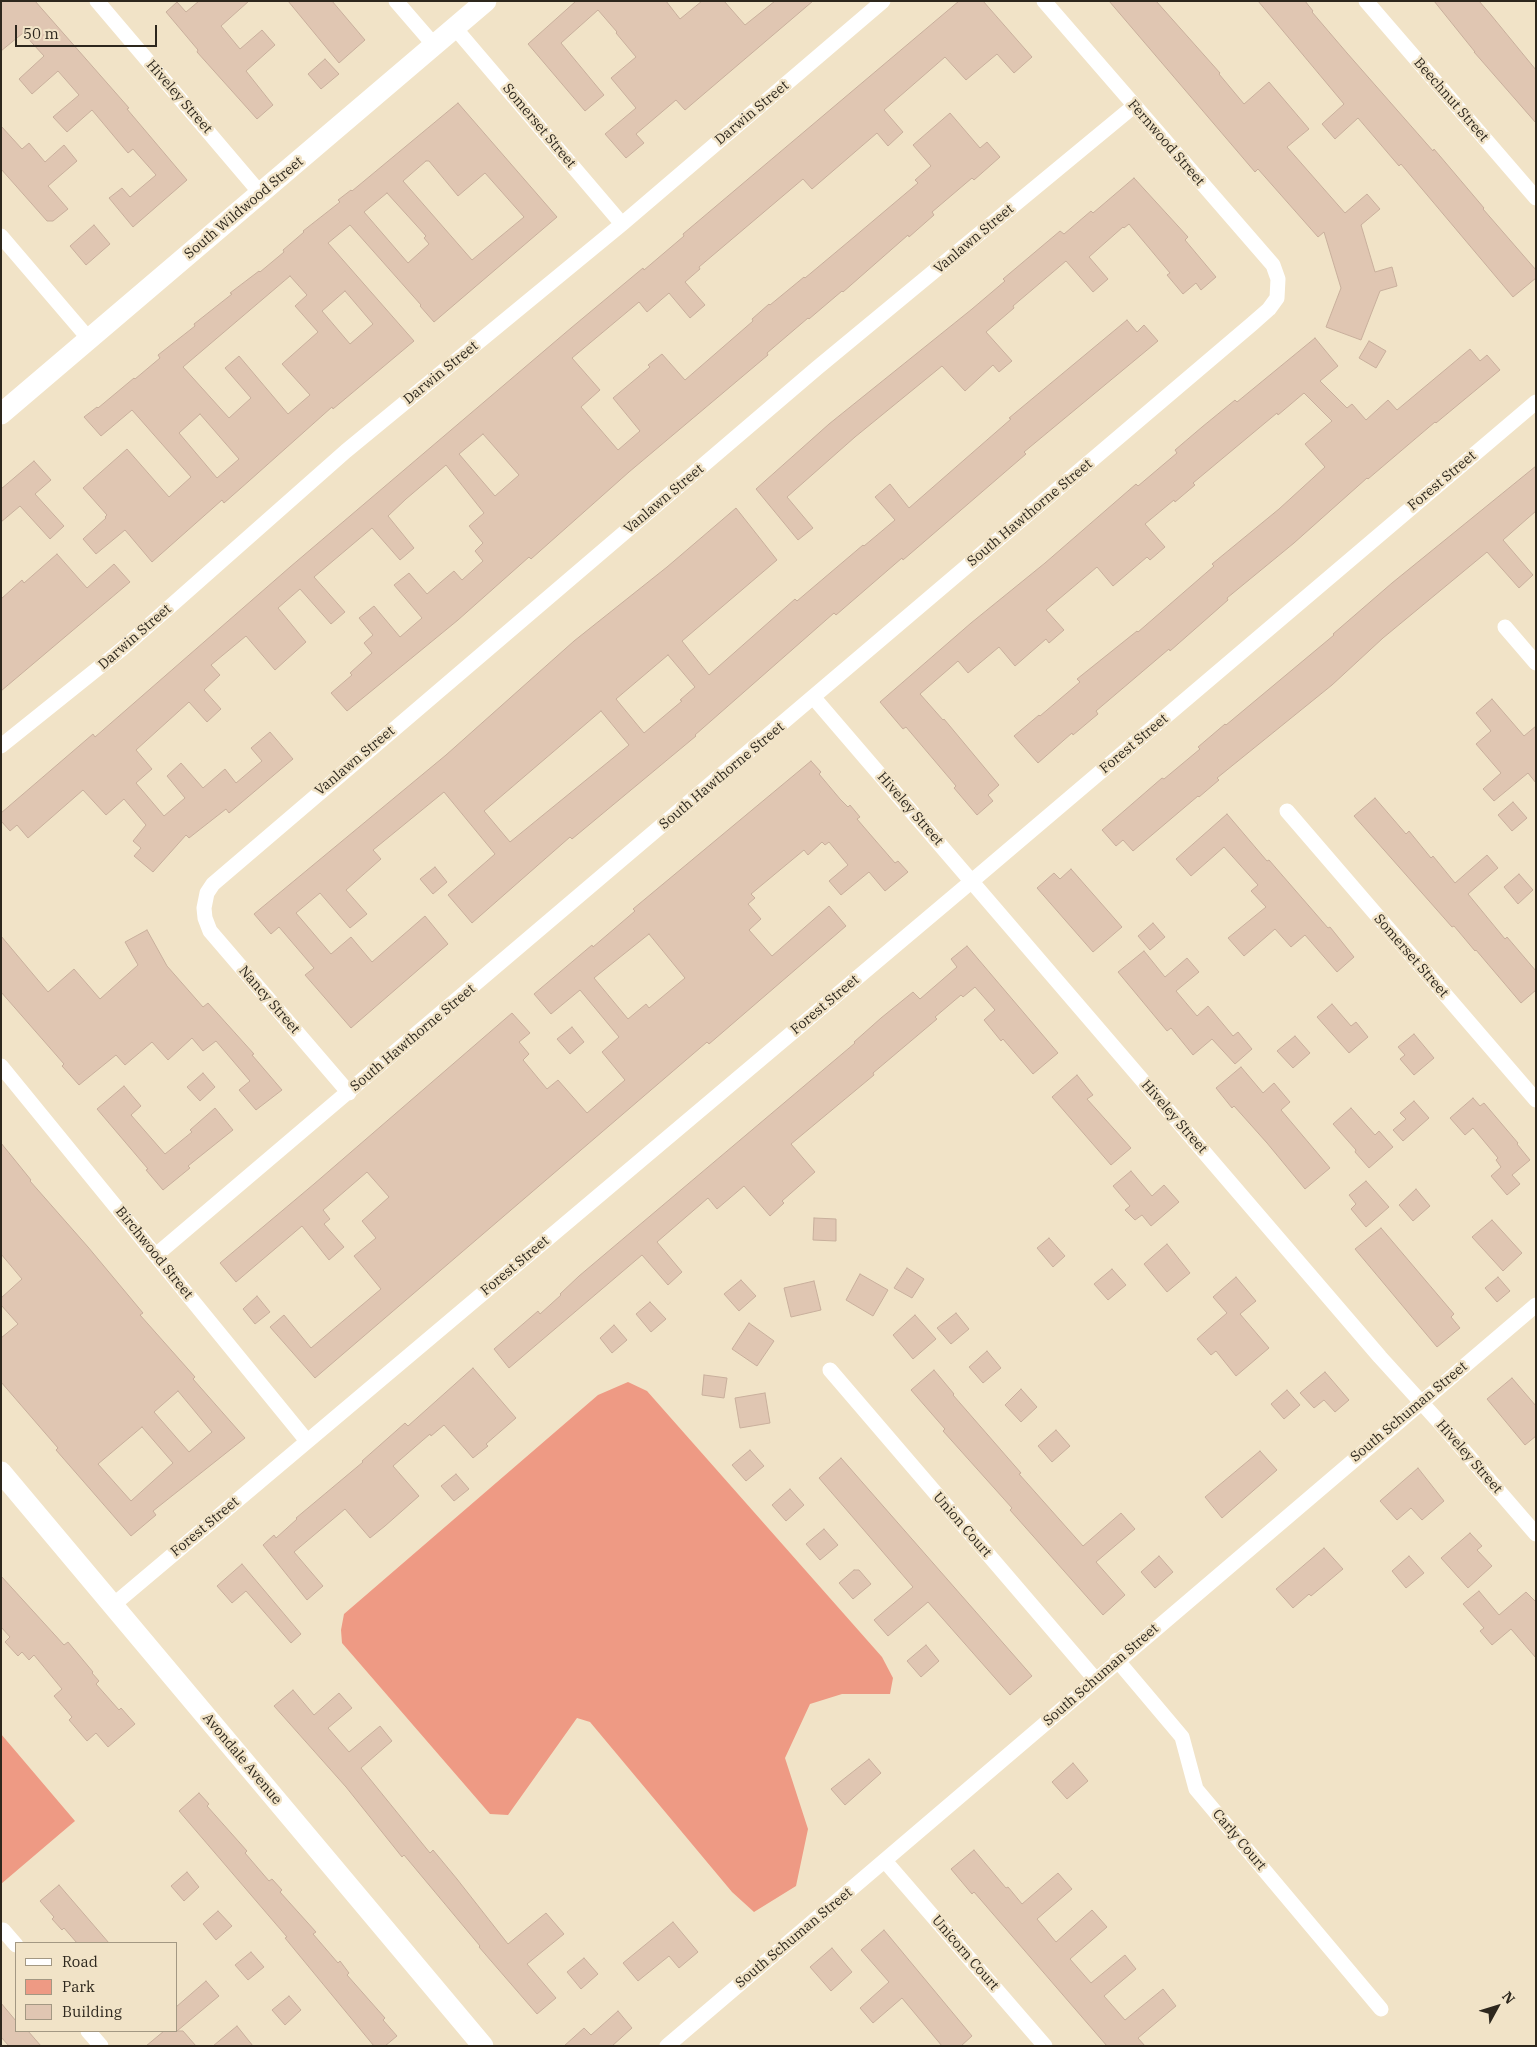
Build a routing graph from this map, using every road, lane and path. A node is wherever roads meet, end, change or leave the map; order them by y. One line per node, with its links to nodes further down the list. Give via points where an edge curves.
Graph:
1 (96, 1): 10 (street, Hiveley Street)
2 (396, 1): 8 (street)
3 (486, 1): 7 (street, South Wildwood Street)
4 (884, 1): 12 (street, Darwin Street)
5 (1044, 1): 9 (street, Fernwood Street)
6 (1366, 1): 11 (street, Beechnut Street)
7 (455, 28): 8 (street, South Wildwood Street); 12 (street, Somerset Street)
8 (434, 45): 10 (street, South Wildwood Street)
9 (1134, 106): 14 (street, Fernwood Street, via 1273,266); 24 (street, Vanlawn Street, via 817,368 219,877 207,893)
10 (261, 194): 15 (street, South Wildwood Street)
11 (1536, 198)
12 (622, 224): 21 (street, Darwin Street, via 346,451 122,649)
13 (1, 236): 15 (street)
14 (1278, 289): 20 (street, South Hawthorne Street, via 1277,298 1258,319)
15 (89, 340): 17 (street, South Wildwood Street)
16 (1536, 402): 23 (street, Forest Street)
17 (1, 414)
18 (1504, 627): 19 (street)
19 (1536, 663)
20 (814, 698): 23 (street, Hiveley Street); 26 (street, South Hawthorne Street)
21 (1, 746)
22 (1287, 811): 27 (street, Somerset Street)
23 (972, 881): 31 (street, Hiveley Street); 32 (street, Forest Street)
24 (205, 902): 26 (street, Nancy Street, via 205,918 210,931)
25 (1, 1066): 28 (street, Birchwood Street)
26 (348, 1093): 28 (street, South Hawthorne Street)
27 (1536, 1100)
28 (156, 1255): 32 (street, Birchwood Street)
29 (1536, 1305): 31 (street, South Schuman Street)
30 (830, 1370): 37 (street, Union Court)
31 (1421, 1402): 34 (street, Hiveley Street); 36 (street, South Schuman Street)
32 (306, 1440): 35 (street, Forest Street)
33 (1, 1472): 35 (street, Avondale Avenue)
34 (1536, 1534)
35 (112, 1606): 44 (street, Avondale Avenue)
36 (1118, 1660): 37 (street, South Schuman Street); 41 (street, Carly Court, via 1182,1737 1196,1789)
37 (1095, 1680): 38 (street, South Schuman Street)
38 (885, 1861): 45 (street, South Schuman Street); 46 (street, Unicorn Court)
39 (4, 1930): 40 (street)
40 (15, 1944)
41 (1380, 2009)
42 (89, 2032): 43 (street)
43 (101, 2046)
44 (483, 2046)
45 (667, 2046)
46 (1045, 2046)

